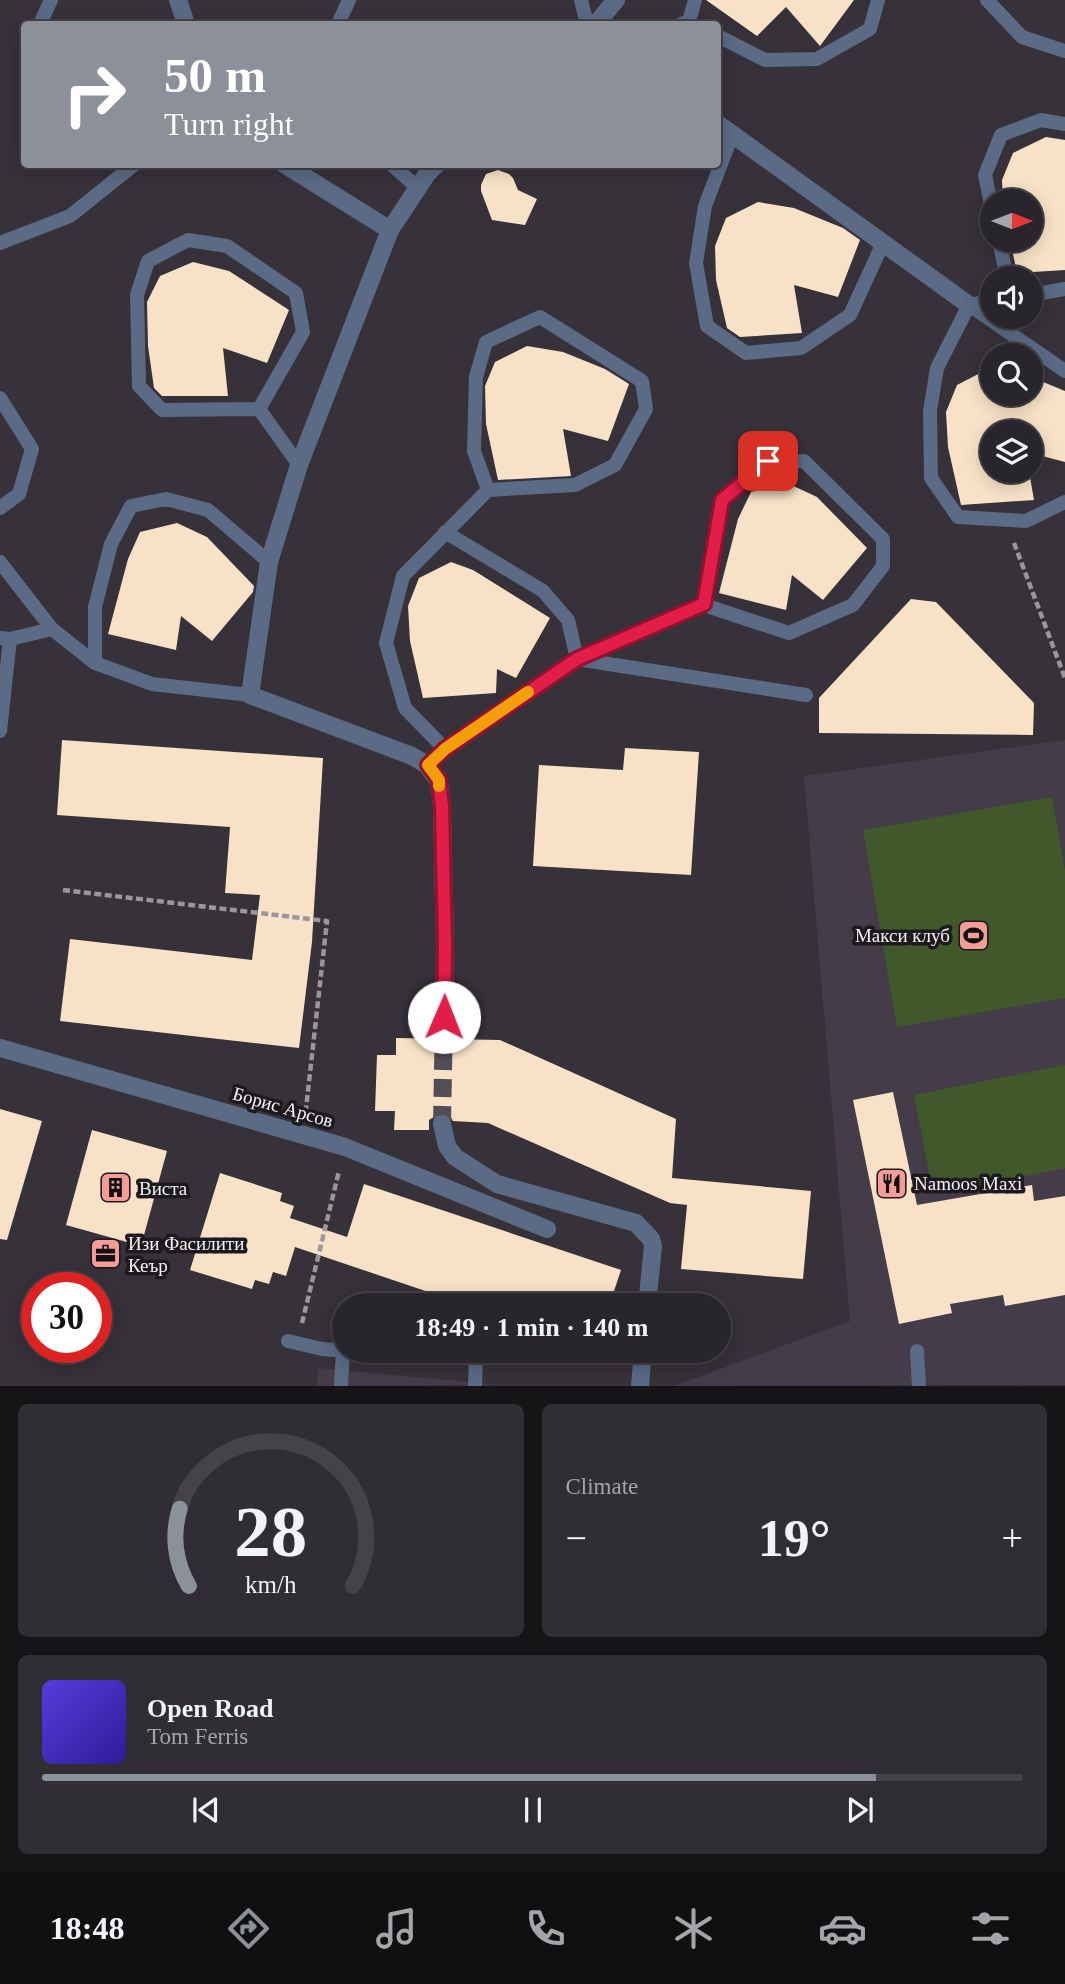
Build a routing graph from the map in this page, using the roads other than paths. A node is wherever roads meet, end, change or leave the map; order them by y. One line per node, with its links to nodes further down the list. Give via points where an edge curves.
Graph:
1 (51, 0): 9 (lane)
2 (178, 0): 10 (street)
3 (349, 0): 11 (lane)
4 (581, 0): 12 (lane)
5 (616, 0): 13 (street)
6 (695, 0): 14 (lane)
7 (878, 0): 15 (lane, via 870,29 817,59 765,60)
8 (987, 0): 16 (lane, via 1022,37)
9 (41, 21)
10 (185, 21)
11 (339, 21)
12 (586, 21)
13 (598, 21)
14 (689, 21)
15 (721, 38)
16 (1065, 51)
17 (1065, 124): 25 (lane, via 1041,120 1001,135 985,175)
18 (725, 130): 28 (street)
19 (130, 168): 27 (lane, via 70,216)
20 (290, 168): 26 (street)
21 (396, 168): 24 (lane)
22 (433, 168): 24 (street)
23 (715, 168): 28 (lane, via 696,263 707,326 746,353 801,348 850,315)
24 (418, 188): 26 (street)
25 (988, 189)
26 (390, 230): 36 (street)
27 (0, 243)
28 (883, 243): 32 (street)
29 (1065, 289): 30 (lane)
30 (1043, 293)
31 (980, 303): 32 (lane)
32 (969, 304): 33 (lane); 38 (lane, via 937,368 930,411 931,478 958,517 1026,521)
33 (1065, 371)
34 (0, 398): 39 (lane, via 32,449 19,494)
35 (259, 409): 35 (lane, via 162,410 139,386 137,295 148,261 188,240 227,246 296,293 303,332); 36 (lane)
36 (299, 465): 42 (street)
37 (488, 490): 37 (lane, via 474,451 476,377 486,342 540,317 642,381 646,409 615,465 576,485); 40 (lane)
38 (1065, 502)
39 (0, 508)
40 (445, 532): 46 (lane, via 543,591 568,621); 51 (lane, via 403,576 386,643 405,708)
41 (0, 562): 44 (lane)
42 (270, 562): 47 (lane, via 208,510 166,499 131,506 111,544 95,607); 48 (street)
43 (704, 604): 43 (lane, via 789,633 853,604 883,566 883,539 804,461 768,461 722,500); 46 (lane)
44 (52, 629): 45 (lane); 47 (lane)
45 (5, 639): 50 (lane)
46 (577, 659): 49 (lane); 51 (lane)
47 (95, 663): 48 (lane, via 152,684)
48 (250, 695): 52 (street)
49 (806, 695)
50 (0, 731)
51 (445, 749): 52 (lane)
52 (428, 765): 53 (street, via 439,780 442,807)
53 (444, 1017)
54 (0, 1048): 56 (street, Борис Арсов, via 345,1147)
55 (442, 1124): 57 (street, via 455,1157 497,1184 636,1223 652,1239)
56 (547, 1229)
57 (648, 1293)
58 (293, 1342): 59 (lane)
59 (332, 1350)
60 (917, 1351): 67 (lane)
61 (342, 1363): 64 (lane)
62 (476, 1363): 65 (lane)
63 (642, 1363): 66 (street)
64 (341, 1385)
65 (475, 1385)
66 (640, 1385)
67 (919, 1385)

